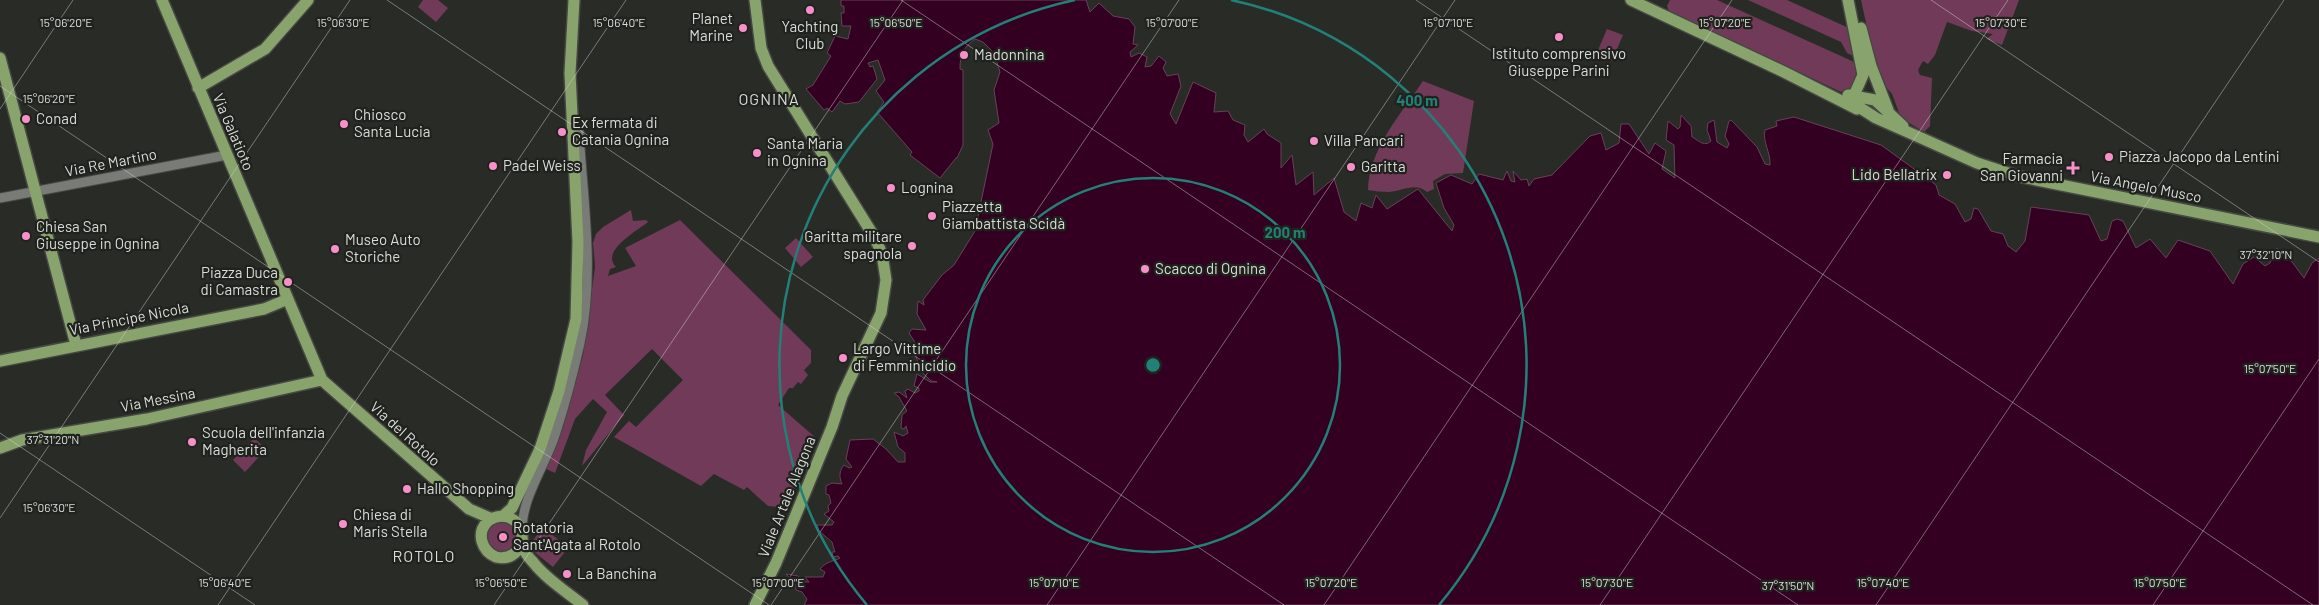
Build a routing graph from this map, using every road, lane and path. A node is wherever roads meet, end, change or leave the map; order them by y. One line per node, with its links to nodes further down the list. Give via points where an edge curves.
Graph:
1 (162, 0): 11 (main road, Via Galatioto)
2 (308, 0): 11 (main road, via 264,49)
3 (574, 0): 22 (main road, via 570,72)
4 (754, 0): 13 (main road, Viale Artale Alagona, via 761,48 768,66)
5 (761, 0): 13 (main road, Viale Artale Alagona, via 770,54)
6 (1631, 0): 10 (main road)
7 (1848, 0): 12 (main road, via 1863,78)
8 (1855, 0): 14 (main road, via 1871,66)
9 (0, 58): 19 (main road)
10 (1814, 87): 12 (main road); 15 (main road)
11 (198, 88): 18 (main road, Via Galatioto)
12 (1849, 95): 14 (main road, via 1874,100); 15 (main road, via 1852,104)
13 (794, 100): 36 (main road, Viale Artale Alagona, via 882,238 892,278 891,297 885,320 832,427 774,568)
14 (1889, 111): 15 (main road, via 1882,117); 17 (main road, via 1903,126)
15 (1866, 113): 17 (main road)
16 (579, 132): 22 (street)
17 (1926, 139): 21 (main road, Via Angelo Musco, via 2001,171)
18 (227, 155): 19 (street, Via Re Martino); 23 (main road, Via Galatioto)
19 (36, 191): 20 (street, Via Re Martino); 24 (main road)
20 (0, 198)
21 (2319, 237)
22 (582, 242): 29 (main road, via 576,319 559,391 540,449 522,490 512,508); 30 (street, via 588,260 586,310 580,342 555,435 522,513)
23 (288, 299): 24 (main road, Via Principe Nicola, via 264,308); 26 (main road, Via Galatioto)
24 (76, 345): 25 (main road, Via Principe Nicola)
25 (0, 361)
26 (322, 380): 27 (main road, Via Messina, via 147,419 22,440); 28 (main road, Via del Rotolo)
27 (0, 448)
28 (469, 509): 29 (main road); 31 (main road)
29 (497, 517): 30 (main road, via 515,520); 31 (main road)
30 (522, 530): 32 (main road)
31 (482, 531): 33 (main road, via 482,543 488,553 499,558)
32 (522, 542): 33 (main road); 34 (main road)
33 (511, 556): 34 (main road)
34 (533, 563): 35 (main road)
35 (584, 605)
36 (755, 605)

